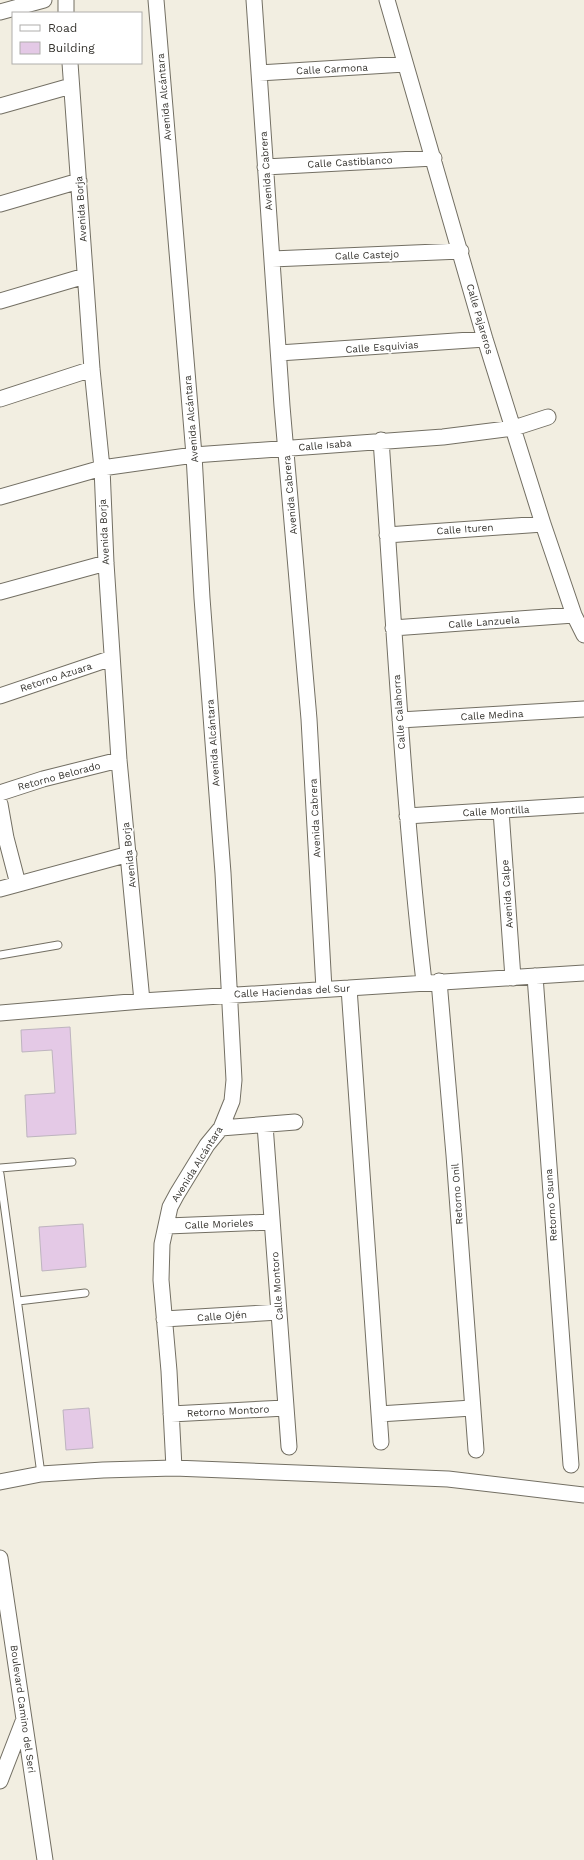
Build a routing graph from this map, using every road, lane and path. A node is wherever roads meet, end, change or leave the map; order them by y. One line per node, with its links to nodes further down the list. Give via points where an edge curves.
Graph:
1 (44, 0): 6 (street)
2 (66, 0): 7 (street)
3 (156, 0): 29 (street, Avenida Alcántara)
4 (254, 0): 10 (street, Avenida Cabrera)
5 (388, 0): 9 (street, Calle Pajareros)
6 (0, 12)
7 (66, 12)
8 (70, 64): 11 (street, Avenida Borja)
9 (405, 64): 10 (street, Calle Carmona); 13 (street, Calle Pajareros)
10 (259, 73): 14 (street, Avenida Cabrera)
11 (71, 86): 12 (street); 15 (street, Avenida Borja)
12 (0, 106)
13 (434, 158): 14 (street, Calle Castiblanco); 17 (street, Calle Pajareros)
14 (265, 167): 18 (street, Avenida Cabrera)
15 (79, 180): 16 (street); 19 (street, Avenida Borja)
16 (0, 204)
17 (461, 251): 18 (street, Calle Castejo); 21 (street, Calle Pajareros)
18 (272, 259): 22 (street, Avenida Cabrera)
19 (85, 276): 20 (street); 23 (street, Avenida Borja)
20 (0, 300)
21 (485, 339): 22 (street, Calle Esquivias); 26 (street, Calle Pajareros)
22 (279, 353): 28 (street, Avenida Cabrera)
23 (92, 369): 24 (street); 30 (street, Avenida Borja)
24 (0, 399)
25 (548, 417): 26 (street, Calle Isaba)
26 (514, 428): 27 (street, Calle Isaba); 32 (street, Calle Pajareros)
27 (381, 440): 28 (street, Calle Isaba); 33 (street, Calle Calahorra)
28 (286, 448): 29 (street, Calle Isaba); 60 (street, Avenida Cabrera, via 309,719)
29 (194, 455): 30 (street, Calle Isaba); 61 (street, Avenida Alcántara)
30 (102, 468): 31 (street, Calle Isaba); 34 (street, Avenida Borja)
31 (0, 497)
32 (543, 524): 33 (street, Calle Ituren); 36 (street, Calle Pajareros)
33 (387, 535): 37 (street, Calle Calahorra)
34 (106, 563): 35 (street); 39 (street, Avenida Borja)
35 (0, 592)
36 (574, 615): 37 (street, Calle Lanzuela); 38 (street, Calle Pajareros)
37 (394, 628): 42 (street, Calle Calahorra)
38 (584, 635)
39 (112, 658): 40 (street, Retorno Azuara); 43 (street, Avenida Borja)
40 (0, 696)
41 (584, 709): 42 (street, Calle Medina)
42 (400, 720): 48 (street, Calle Calahorra)
43 (119, 760): 44 (street, Retorno Belorado, via 43,779); 49 (street, Avenida Borja)
44 (0, 794)
45 (0, 804): 50 (street)
46 (584, 805): 47 (street, Calle Montilla)
47 (501, 811): 48 (street, Calle Montilla); 56 (street, Avenida Calpe)
48 (407, 816): 58 (street, Calle Calahorra)
49 (129, 854): 50 (street); 62 (street, Avenida Borja)
50 (18, 884): 51 (street)
51 (0, 889)
52 (58, 945): 53 (lane)
53 (0, 955)
54 (584, 973): 55 (street, Calle Haciendas del Sur)
55 (535, 976): 56 (street, Calle Haciendas del Sur); 80 (street, Retorno Osuna)
56 (513, 978): 57 (street, Calle Haciendas del Sur)
57 (439, 981): 58 (street, Calle Haciendas del Sur); 77 (street, Retorno Onil)
58 (424, 982): 59 (street, Calle Haciendas del Sur)
59 (349, 988): 60 (street, Calle Haciendas del Sur); 79 (street)
60 (324, 989): 61 (street, Calle Haciendas del Sur)
61 (230, 995): 62 (street, Calle Haciendas del Sur); 66 (street, Avenida Alcántara, via 234,1080 232,1101)
62 (142, 1001): 63 (street, Calle Haciendas del Sur)
63 (0, 1013)
64 (295, 1122): 65 (street)
65 (265, 1125): 66 (street); 70 (street, Calle Montoro)
66 (221, 1128): 71 (street, Avenida Alcántara, via 177,1194 170,1207)
67 (72, 1162): 68 (lane)
68 (0, 1168)
69 (0, 1174): 73 (lane)
70 (272, 1222): 71 (street, Calle Morieles); 74 (street, Calle Montoro)
71 (167, 1226): 75 (street, Avenida Alcántara, via 162,1244)
72 (85, 1293): 73 (lane)
73 (18, 1301): 86 (lane)
74 (279, 1312): 75 (street, Calle Ojén); 76 (street, Calle Montoro)
75 (164, 1319): 78 (street, Avenida Alcántara)
76 (286, 1408): 78 (street, Retorno Montoro); 82 (street, Calle Montoro)
77 (472, 1408): 79 (street); 83 (street, Retorno Onil)
78 (171, 1414): 85 (street, Avenida Alcántara)
79 (379, 1414): 81 (street)
80 (577, 1433): 84 (street, Retorno Osuna)
81 (381, 1442)
82 (289, 1447)
83 (476, 1450)
84 (571, 1465)
85 (174, 1468): 86 (street); 88 (street, via 440,1479)
86 (41, 1474): 87 (street)
87 (0, 1482)
88 (584, 1495)
89 (0, 1558): 90 (street, Boulevard Camino del Seri)
90 (24, 1718): 91 (street); 92 (street, Boulevard Camino del Seri)
91 (0, 1781)
92 (45, 1860)

